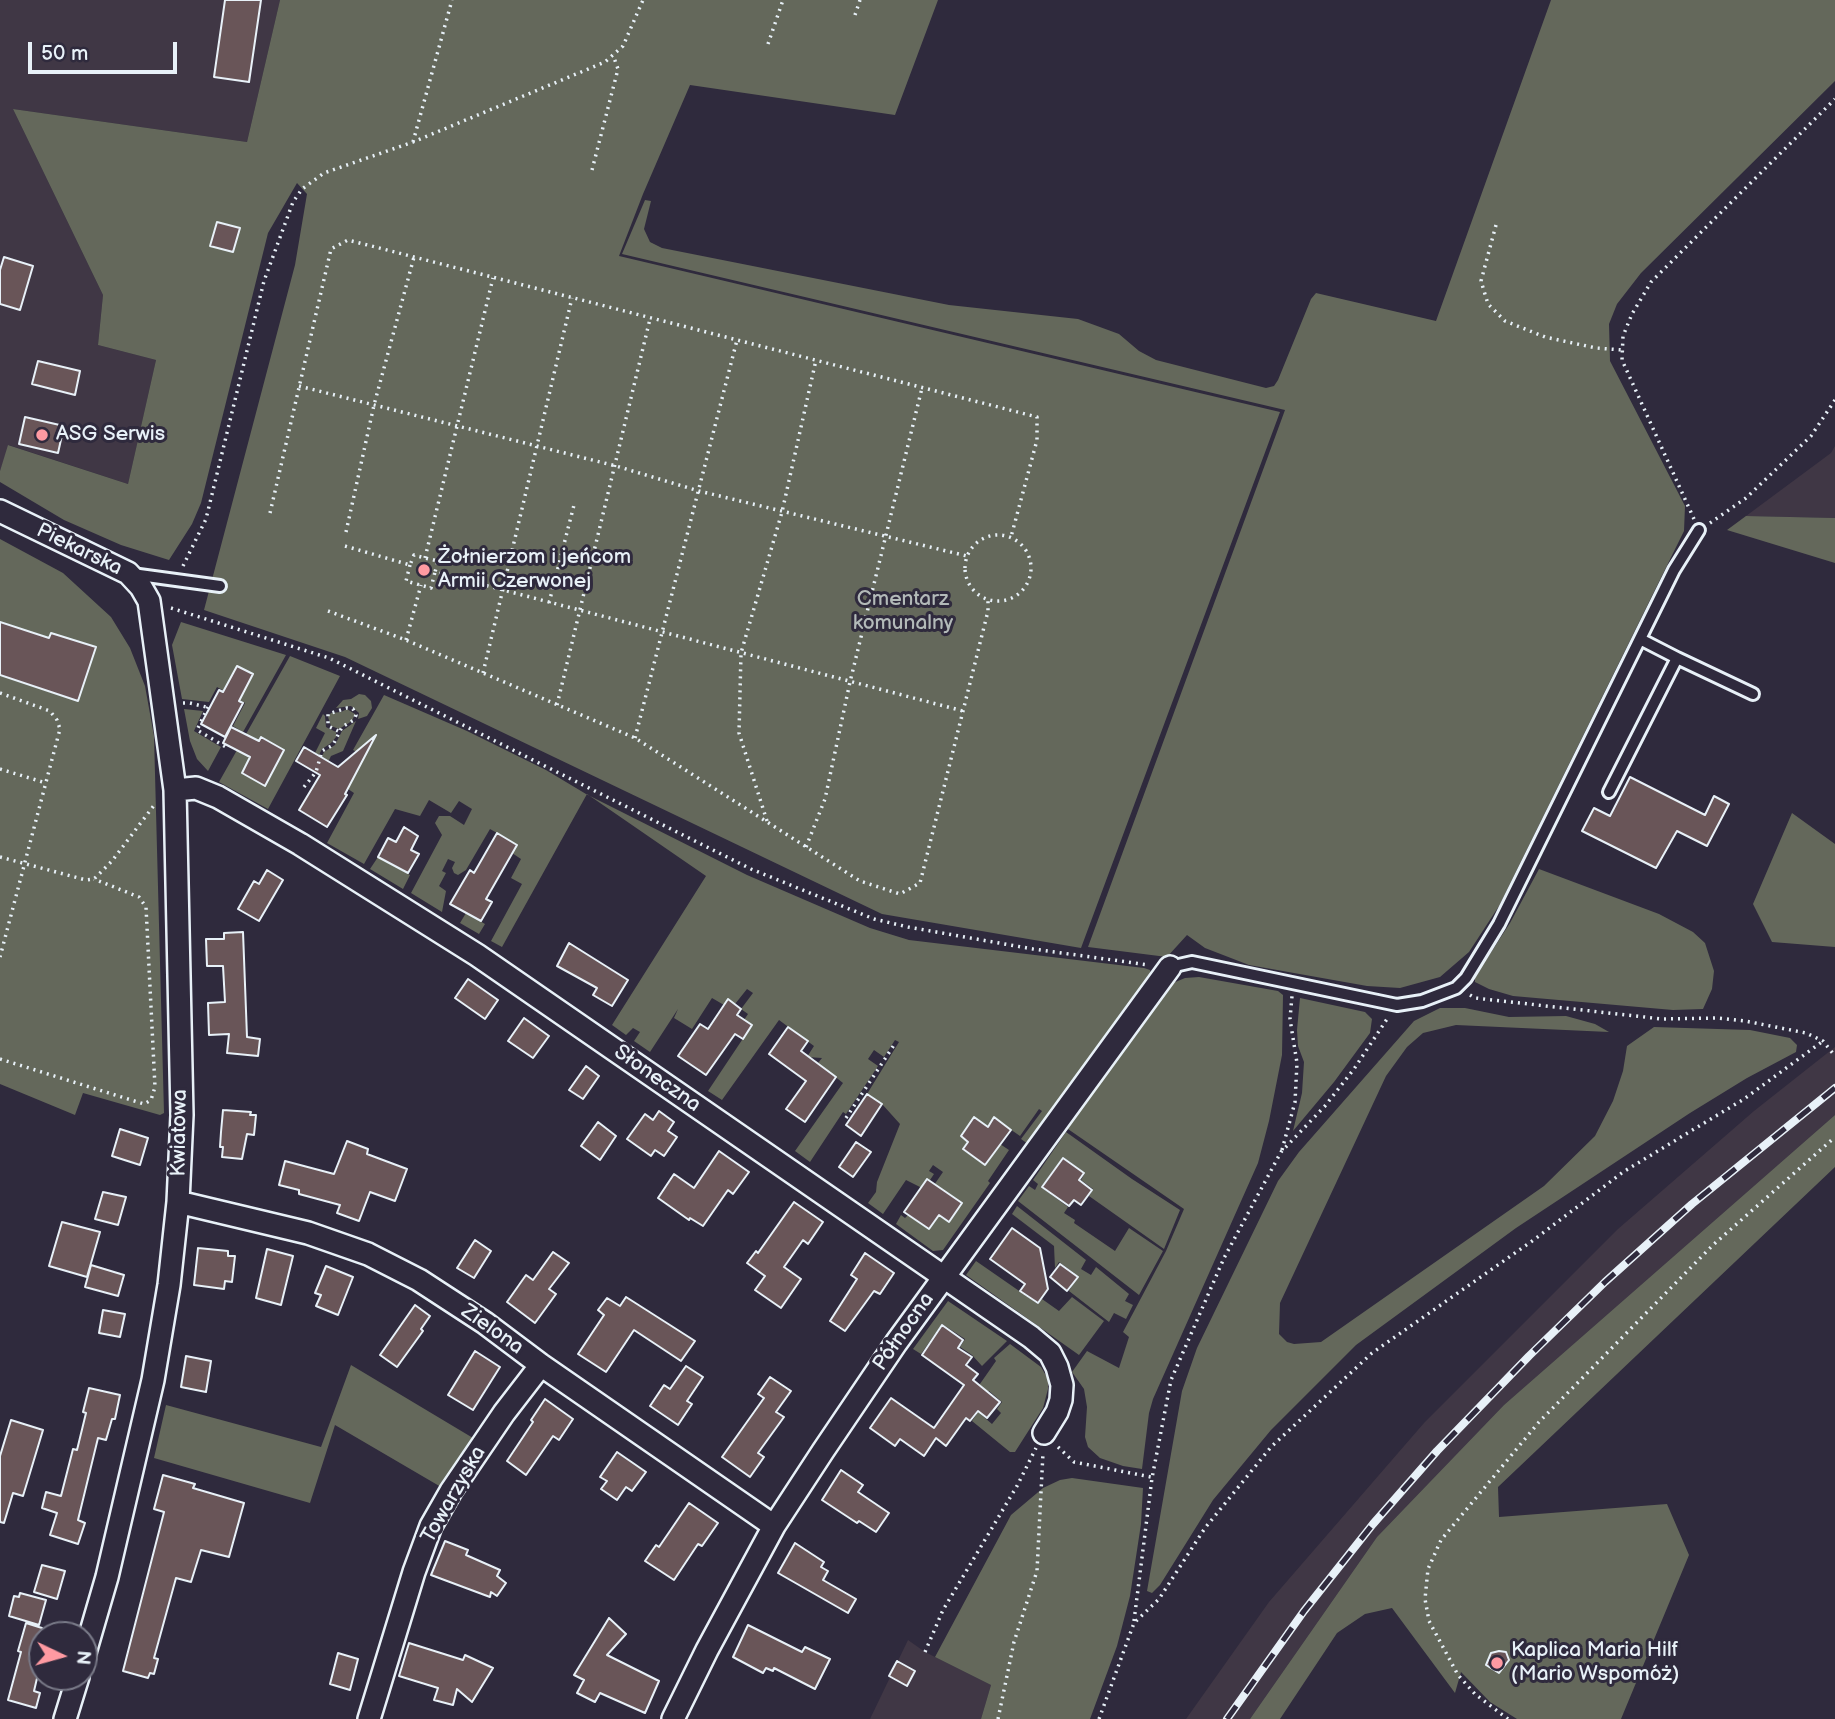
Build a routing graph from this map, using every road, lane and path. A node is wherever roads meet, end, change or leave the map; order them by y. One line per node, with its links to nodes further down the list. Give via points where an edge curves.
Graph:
1 (452, 0): 9 (path)
2 (643, 0): 7 (path, via 623,46)
3 (783, 0): 6 (path)
4 (860, 0): 5 (path)
5 (855, 15)
6 (768, 44)
7 (613, 55): 9 (path); 10 (path, via 618,69)
8 (1835, 99): 17 (path, via 1651,282 1632,314)
9 (413, 142): 41 (path, via 324,173 293,202 264,281 206,519)
10 (592, 170)
11 (1496, 225): 17 (path, via 1481,281 1488,304 1505,321 1545,337)
12 (414, 257): 13 (path); 19 (path, via 348,240 331,249); 22 (path)
13 (493, 278): 14 (path); 23 (path)
14 (572, 298): 15 (path); 24 (path)
15 (651, 318): 16 (path); 25 (path)
16 (737, 340): 18 (path); 26 (path)
17 (1623, 350): 31 (path, via 1622,359)
18 (817, 360): 20 (path); 29 (path)
19 (299, 386): 22 (path); 30 (path)
20 (922, 387): 33 (path); 34 (path, via 1037,417 1037,440)
21 (1835, 400): 31 (path, via 1811,436 1746,498)
22 (374, 405): 23 (path); 32 (path)
23 (456, 427): 24 (path); 37 (path)
24 (536, 446): 25 (path); 44 (path)
25 (616, 466): 26 (path); 49 (path)
26 (699, 491): 29 (path); 50 (path)
27 (574, 505): 47 (path)
28 (0, 511): 40 (street, Piekarska)
29 (782, 512): 33 (path); 53 (path)
30 (270, 513)
31 (1699, 530): 51 (lane)
32 (346, 532)
33 (887, 537): 36 (path); 56 (path)
34 (1011, 537): 36 (path, via 990,535 977,542); 46 (path, via 1022,543 1031,558 1032,576 1024,590 1010,600)
35 (345, 546): 38 (path)
36 (967, 556): 46 (path, via 964,570 968,583)
37 (425, 558): 38 (path, via 414,555); 39 (path, via 438,561)
38 (410, 565): 42 (path, via 406,581)
39 (435, 572): 42 (path, via 431,588); 44 (path)
40 (128, 573): 41 (lane); 45 (street, Piekarska)
41 (176, 580): 43 (lane)
42 (421, 585): 52 (path)
43 (220, 586)
44 (503, 591): 47 (path); 55 (path)
45 (149, 601): 60 (street, Kwiatowa); 76 (path, via 329,658 751,869 874,919 1033,949)
46 (988, 601): 61 (path)
47 (549, 603): 49 (path)
48 (328, 611): 52 (path)
49 (580, 611): 50 (path); 59 (path)
50 (662, 633): 53 (path); 63 (path)
51 (1640, 639): 54 (lane); 78 (lane, via 1499,924)
52 (406, 640): 55 (path)
53 (741, 653): 56 (path); 70 (path, via 739,733)
54 (1677, 658): 58 (lane); 69 (lane)
55 (483, 673): 59 (path)
56 (850, 682): 61 (path); 71 (path, via 825,799)
57 (0, 693): 66 (path, via 50,711 57,720 60,729)
58 (1753, 694)
59 (557, 705): 63 (path)
60 (163, 706): 64 (path, via 190,703 209,708 197,730); 68 (street, Kwiatowa)
61 (963, 711): 71 (path, via 920,883 900,894 859,881)
62 (338, 731): 62 (path, via 354,720 353,709 328,714 328,726); 67 (path)
63 (635, 738): 70 (path)
64 (226, 747)
65 (0, 769): 66 (path)
66 (46, 783): 73 (path)
67 (304, 788)
68 (175, 790): 74 (path, via 155,804); 87 (street, Kwiatowa, via 182,1115); 88 (street, Słoneczna, via 196,788 218,797 477,955)
69 (1609, 792)
70 (768, 823): 71 (path)
71 (806, 847)
72 (0, 857): 73 (path)
73 (26, 865): 74 (path); 75 (path)
74 (94, 879): 83 (path, via 139,897 146,907 155,1087 151,1100 144,1104)
75 (0, 954)
76 (1170, 967): 77 (lane, via 1192,962); 88 (street, Północna)
77 (1293, 984): 79 (lane); 86 (path, via 1290,1019 1297,1063 1295,1102)
78 (1456, 988): 79 (lane); 80 (path, via 1475,998 1620,1015 1745,1021 1806,1033)
79 (1397, 1005): 86 (path, via 1325,1106)
80 (1823, 1041): 82 (path); 94 (path, via 1744,1099 1623,1172 1372,1353 1272,1447 1205,1528 1159,1599)
81 (896, 1042): 84 (path)
82 (1835, 1056)
83 (0, 1059)
84 (846, 1118)
85 (1835, 1137): 102 (path, via 1713,1245 1599,1360 1539,1422 1441,1540 1428,1569 1429,1621 1458,1675)
86 (1281, 1152): 91 (path, via 1224,1258 1171,1380)
87 (178, 1202): 89 (street, Zielona, via 308,1233 368,1254 419,1280); 93 (street, Kwiatowa, via 153,1380)
88 (944, 1277): 90 (street, Słoneczna, via 1050,1353 1062,1385 1061,1400); 92 (street, Północna)
89 (541, 1365): 92 (street, Zielona); 98 (street, Towarzyska, via 431,1526)
90 (1044, 1433): 91 (path, via 1074,1462); 95 (path, via 943,1609); 100 (path, via 1037,1571 1014,1642)
91 (1152, 1478): 94 (path)
92 (774, 1526): 99 (street, Północna)
93 (94, 1621)
94 (1134, 1623): 101 (path)
95 (925, 1652)
96 (74, 1691): 97 (street)
97 (65, 1719)
98 (369, 1719)
99 (673, 1719)
100 (998, 1719)
101 (1099, 1719)
102 (1508, 1719)

